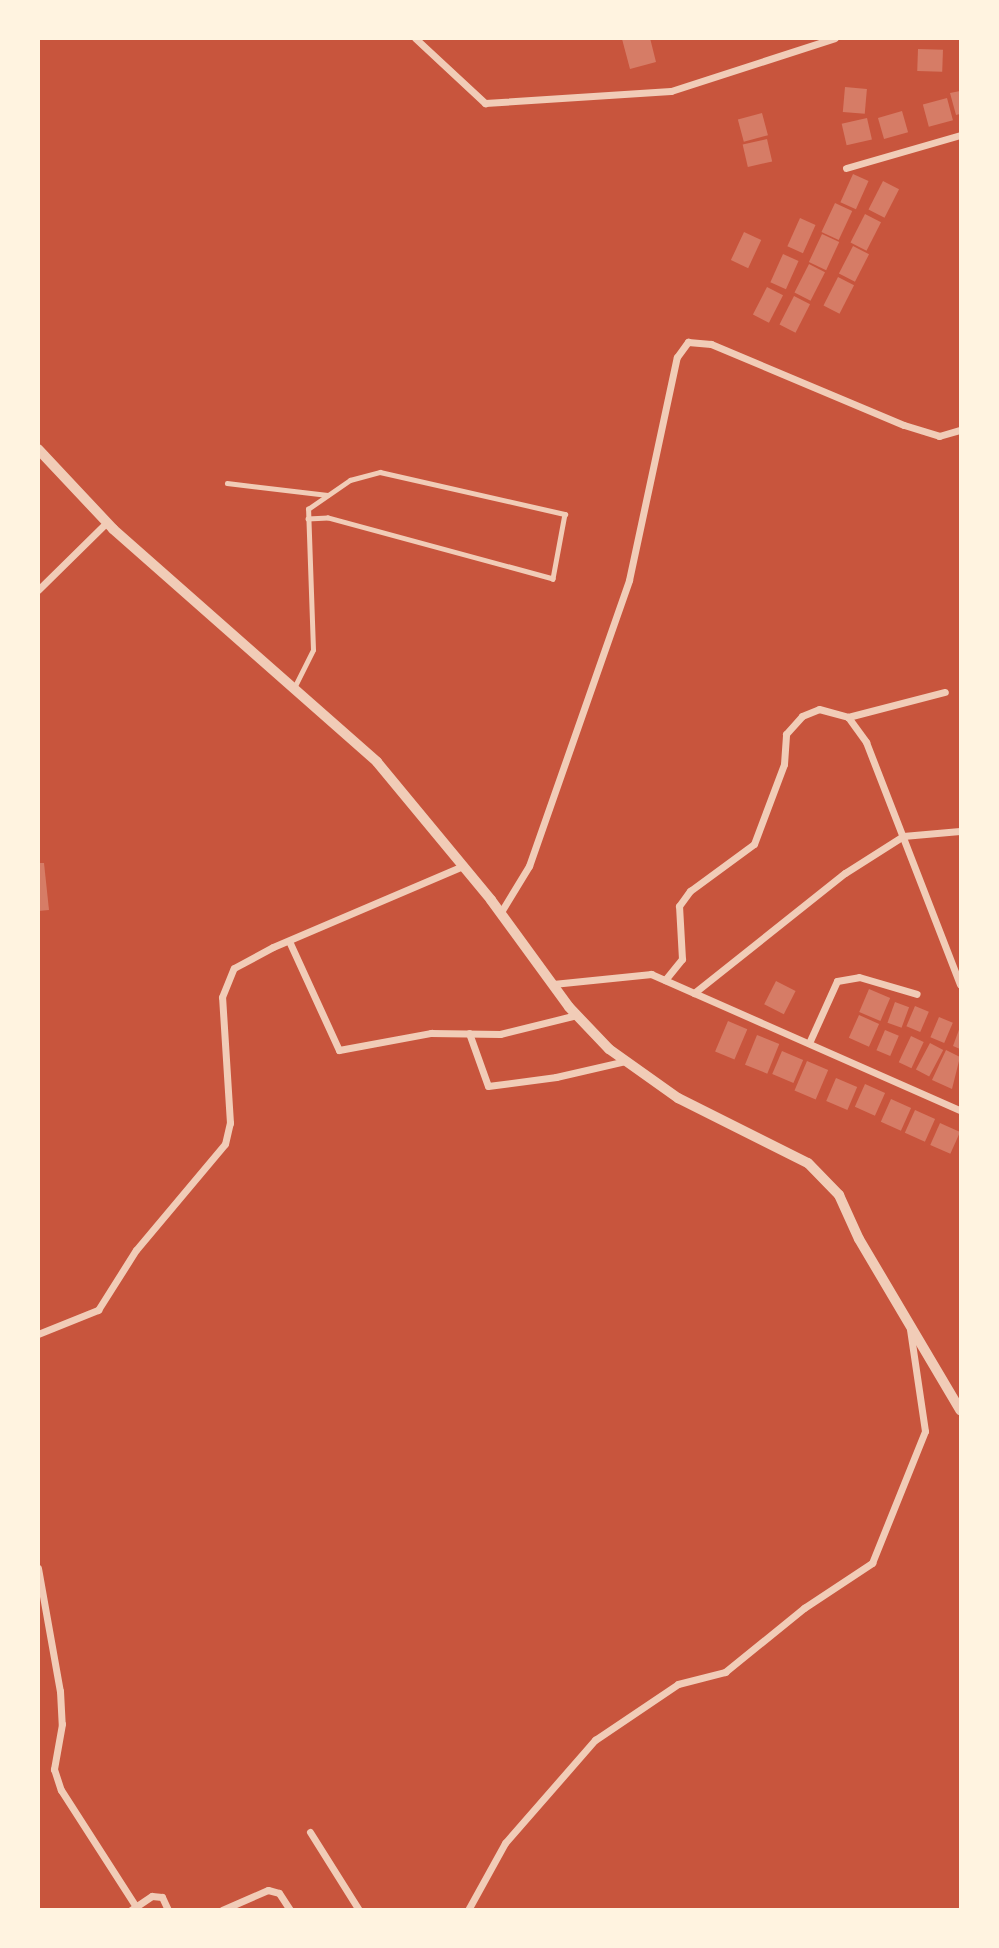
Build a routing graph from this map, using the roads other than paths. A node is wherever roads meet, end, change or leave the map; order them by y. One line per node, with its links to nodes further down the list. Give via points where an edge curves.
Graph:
1 (415, 38): 2 (street, via 485,103 671,91)
2 (835, 38)
3 (961, 135): 4 (street)
4 (846, 168)
5 (961, 430): 18 (street, via 940,436 904,425 711,344 688,342 677,357 629,580 529,866)
6 (38, 449): 10 (street)
7 (227, 482): 8 (lane)
8 (328, 495): 9 (lane, via 308,509); 9 (lane, via 351,480 380,472 565,514 553,579 328,518)
9 (309, 519): 12 (lane, via 313,650)
10 (107, 522): 11 (street); 12 (street)
11 (38, 590)
12 (294, 688): 17 (street, via 377,762)
13 (945, 692): 14 (street)
14 (848, 717): 16 (street, via 866,742); 20 (street, via 819,709 802,716 786,734 784,764 754,844 690,891 679,906 682,959)
15 (961, 831): 16 (street)
16 (903, 836): 22 (street); 23 (street, via 845,873)
17 (463, 866): 18 (street); 19 (street)
18 (500, 912): 21 (street)
19 (289, 941): 26 (street, via 339,1050 431,1033); 31 (street, via 234,968 222,998 230,1123 225,1144 136,1250 98,1310)
20 (665, 980): 21 (street, via 651,974); 23 (street)
21 (553, 984): 25 (street)
22 (961, 984)
23 (694, 993): 27 (street)
24 (917, 995): 27 (street, via 859,977 837,981)
25 (577, 1015): 26 (street, via 500,1034); 28 (street)
26 (469, 1033): 28 (street, via 488,1086)
27 (809, 1043): 29 (street)
28 (626, 1061): 30 (street, via 678,1098 808,1163 839,1195)
29 (961, 1110)
30 (909, 1324): 32 (street); 40 (street, via 925,1431 873,1563 804,1608 725,1672 678,1684 595,1740 505,1843)
31 (39, 1334)
32 (961, 1410)
33 (38, 1568): 35 (street, via 60,1691 62,1724 54,1769 61,1790)
34 (310, 1832): 39 (street)
35 (133, 1908): 36 (street, via 152,1896 162,1897)
36 (169, 1909)
37 (222, 1909): 38 (street, via 268,1890 279,1893)
38 (290, 1909)
39 (359, 1909)
40 (468, 1909)

